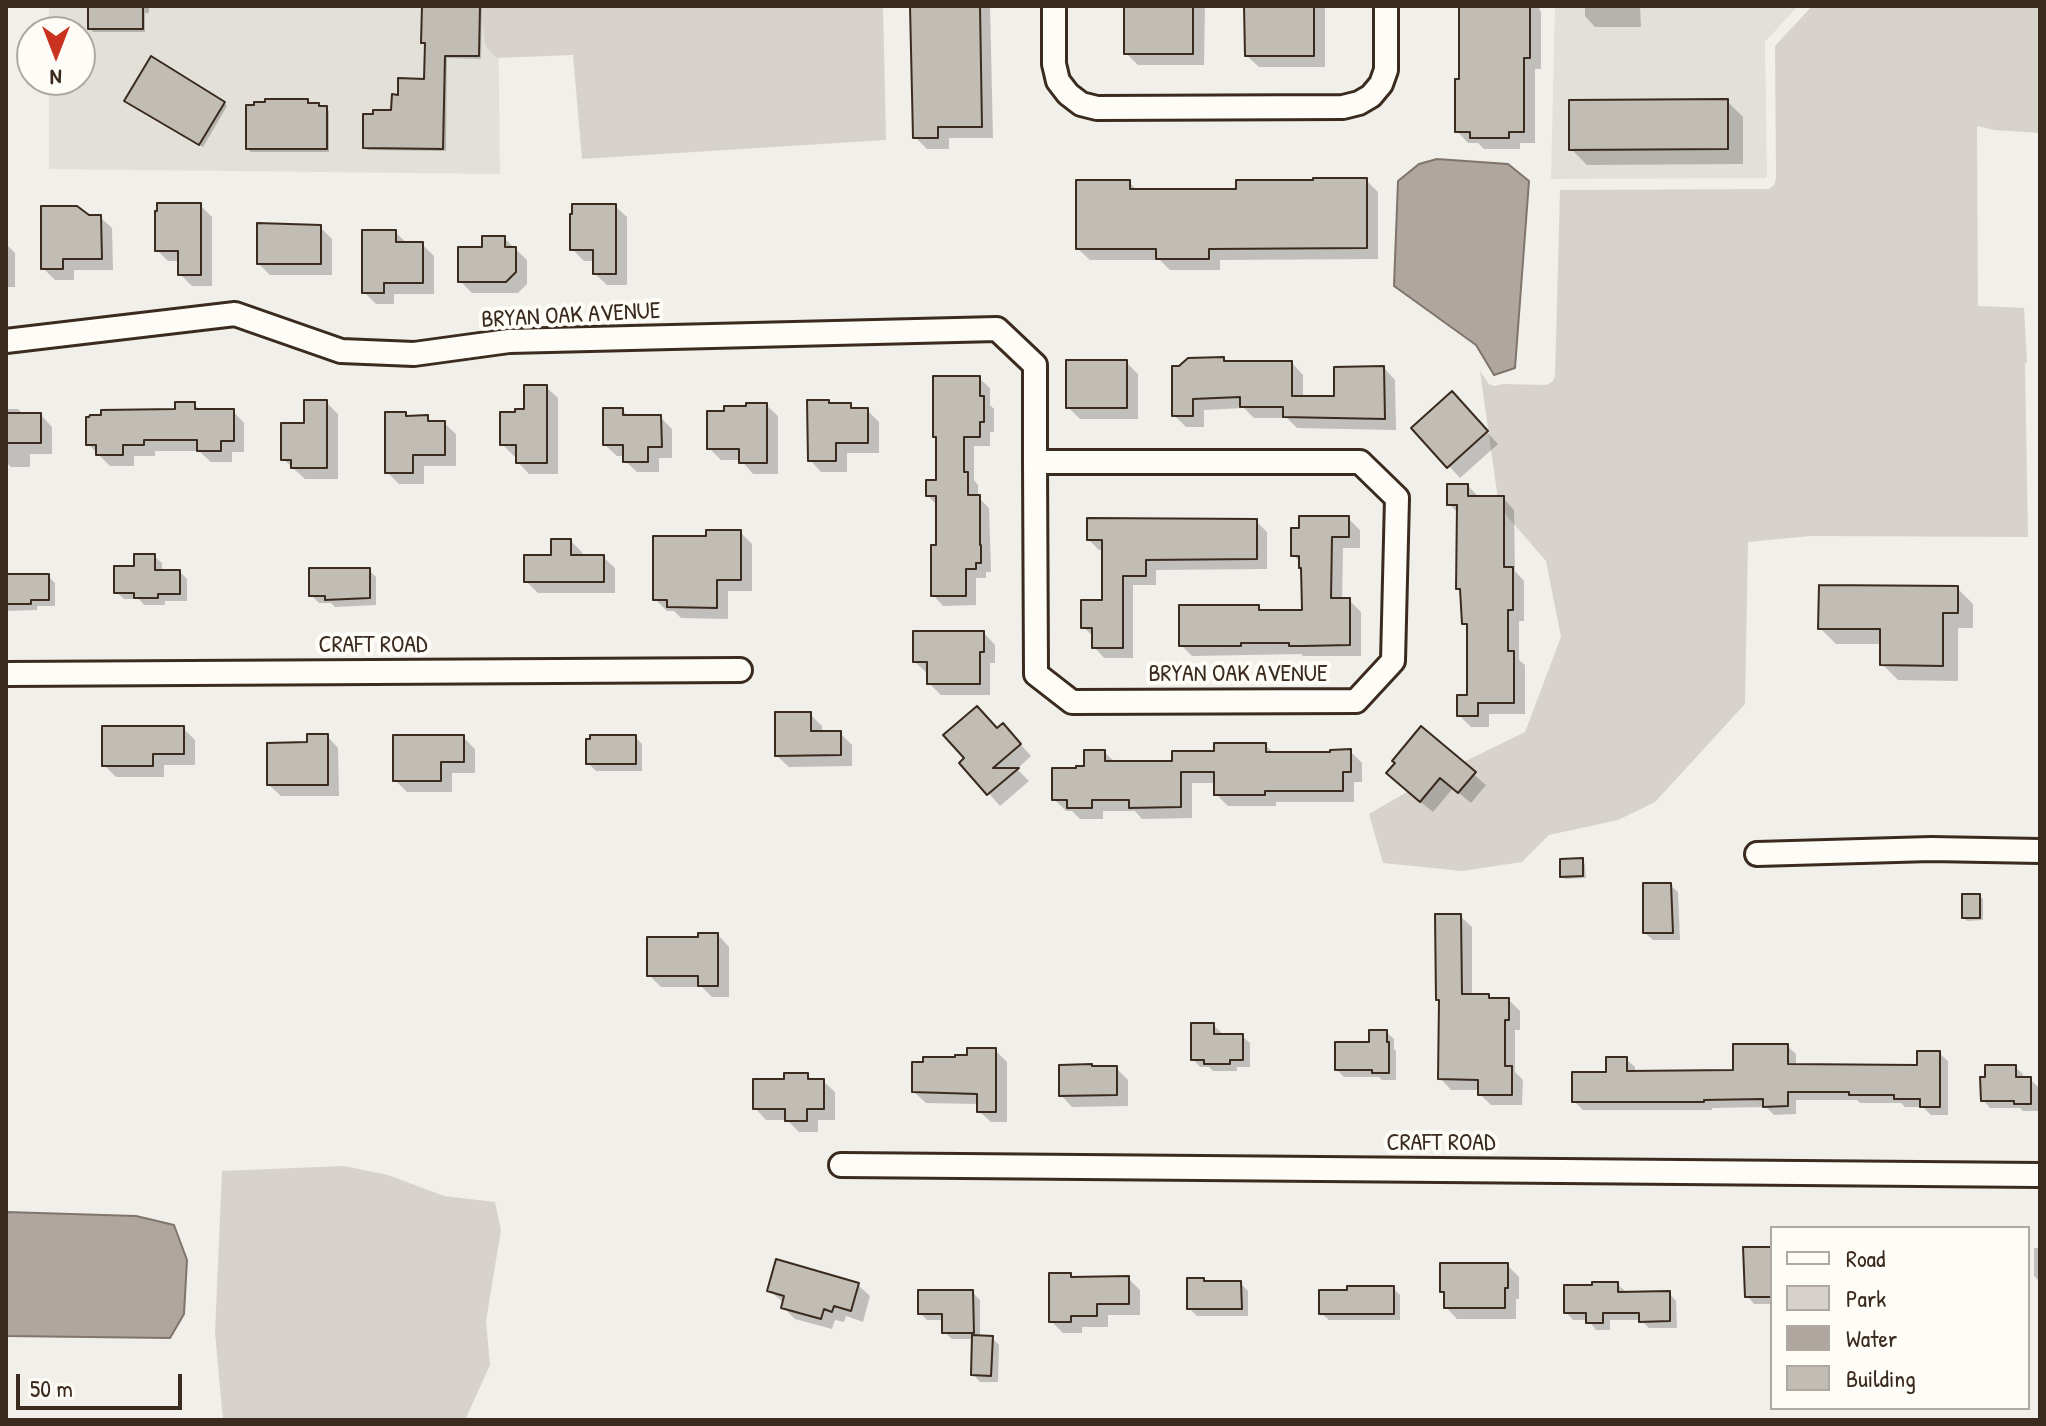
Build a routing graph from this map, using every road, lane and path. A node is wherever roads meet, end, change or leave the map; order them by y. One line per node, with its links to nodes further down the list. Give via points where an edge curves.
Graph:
1 (1054, 6): 2 (street, via 1058,81 1081,104 1097,108 1359,103 1381,84 1386,70)
2 (1386, 6)
3 (6, 341): 4 (street, BRYAN OAK AVENUE, via 235,314 341,351 414,354 509,341 997,329 1035,365)
4 (1035, 462): 4 (street, BRYAN OAK AVENUE, via 1360,462 1397,498 1393,661 1356,701 1072,702 1036,674)
5 (740, 670): 6 (street, CRAFT ROAD)
6 (6, 674)
7 (2040, 851): 8 (street)
8 (1757, 854)
9 (841, 1165): 10 (street, CRAFT ROAD)
10 (2040, 1175)

